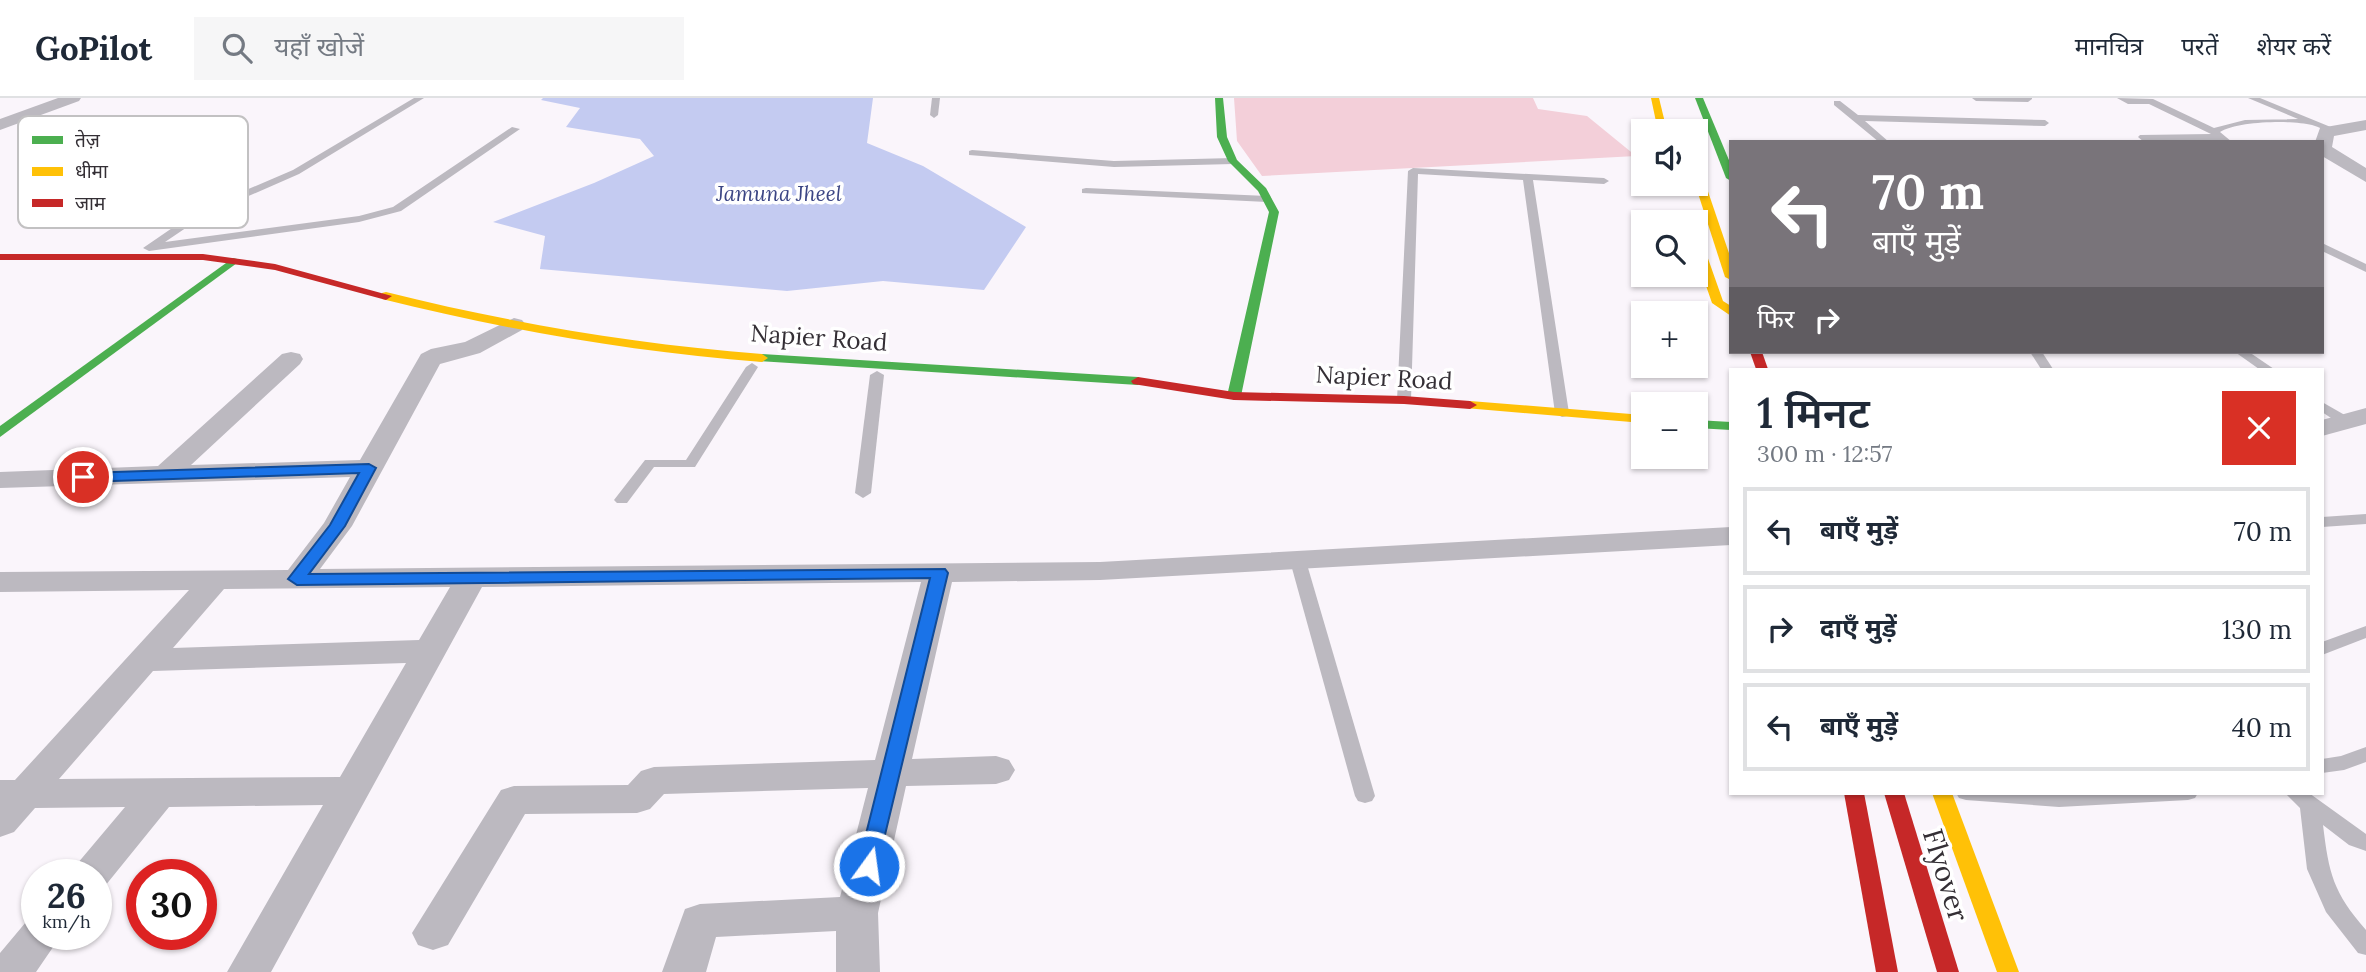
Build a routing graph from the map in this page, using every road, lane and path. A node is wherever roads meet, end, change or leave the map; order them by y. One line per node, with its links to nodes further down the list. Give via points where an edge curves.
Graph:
1 (73, 98): 13 (street)
2 (420, 98): 35 (lane, via 296,172)
3 (936, 98): 12 (lane)
4 (1219, 98): 29 (main road, via 1222,137)
5 (1655, 98): 16 (main road)
6 (1699, 98): 30 (main road)
7 (1976, 98): 8 (lane)
8 (2027, 98)
9 (2121, 98): 23 (lane, via 2150,101)
10 (2252, 98): 17 (lane)
11 (1837, 103): 15 (lane)
12 (934, 114)
13 (24, 116)
14 (18, 118): 19 (street)
15 (1856, 118): 18 (lane); 24 (lane)
16 (1661, 119)
17 (2308, 122): 22 (lane); 23 (lane, via 2220,126)
18 (2045, 123)
19 (0, 125)
20 (2366, 125): 22 (street)
21 (515, 129): 40 (lane, via 397,209 359,219)
22 (2333, 130): 26 (street, via 2326,132)
23 (2221, 137): 25 (lane, via 2143,137)
24 (1883, 140)
25 (2148, 140)
26 (2324, 143)
27 (2324, 150): 31 (street)
28 (972, 153): 29 (lane, via 1114,164)
29 (1233, 161): 37 (main road)
30 (1729, 173)
31 (2366, 176)
32 (1528, 177): 33 (lane); 55 (lane, via 1413,171); 57 (lane)
33 (1604, 181)
34 (1086, 191): 37 (lane)
35 (248, 193)
36 (1704, 196): 45 (main road)
37 (1267, 199): 54 (main road, via 1274,212)
38 (180, 228): 40 (lane)
39 (2324, 247): 44 (lane)
40 (143, 252): 41 (main road, Napier Road); 43 (main road, Napier Road, via 203,257)
41 (0, 257)
42 (0, 265): 43 (main road)
43 (226, 266): 48 (main road, Napier Road, via 275,267); 62 (main road)
44 (2366, 269)
45 (1729, 272)
46 (1708, 274): 47 (main road, via 1718,303)
47 (1729, 311)
48 (505, 329): 51 (main road, via 602,351); 54 (main road, Napier Road, via 697,354 1163,383); 63 (street, via 472,348 430,359)
49 (2244, 354): 52 (lane)
50 (291, 359): 64 (street)
51 (752, 367): 53 (main road); 67 (lane, via 690,464 650,463)
52 (2265, 368)
53 (877, 375): 54 (main road, via 1170,398); 66 (lane)
54 (1234, 396): 55 (main road, Napier Road)
55 (1404, 400): 57 (main road, Napier Road)
56 (2324, 407): 59 (lane)
57 (1562, 412): 58 (main road, Napier Road)
58 (1631, 418)
59 (2345, 421)
60 (1708, 425): 61 (main road)
61 (1729, 426)
62 (0, 433)
63 (369, 468): 64 (street); 74 (street, via 337,526)
64 (166, 474): 65 (street)
65 (0, 480)
66 (863, 493)
67 (622, 500)
68 (2366, 519): 69 (lane)
69 (2324, 522)
70 (1729, 537): 71 (street)
71 (1298, 561): 72 (street); 93 (lane)
72 (939, 573): 73 (street); 84 (street)
73 (471, 578): 74 (street); 79 (street)
74 (297, 579): 75 (street)
75 (215, 580): 76 (street); 80 (street)
76 (0, 582)
77 (2366, 632): 78 (lane)
78 (2324, 648)
79 (429, 651): 80 (street); 85 (street)
80 (144, 660): 87 (street)
81 (2366, 754): 82 (lane)
82 (2324, 766)
83 (996, 770): 84 (street)
84 (892, 774): 98 (street); 99 (street, via 654,781 637,799 513,800)
85 (351, 791): 86 (street); 103 (street)
86 (159, 793): 87 (street); 97 (street)
87 (12, 794): 95 (street)
88 (1854, 795): 106 (main road)
89 (1895, 795): 107 (main road, Flyover)
90 (1943, 795): 108 (main road)
91 (1997, 795): 92 (lane, via 2059,799)
92 (2145, 795)
93 (1365, 796)
94 (2302, 798): 96 (lane); 100 (lane, via 2318,869 2337,912)
95 (0, 822)
96 (2366, 843)
97 (104, 859)
98 (857, 913): 104 (street, via 699,921); 105 (street)
99 (433, 933)
100 (2366, 946)
101 (28, 950): 102 (street)
102 (10, 972)
103 (249, 972)
104 (684, 972)
105 (858, 972)
106 (1887, 972)
107 (1948, 972)
108 (2008, 972)

